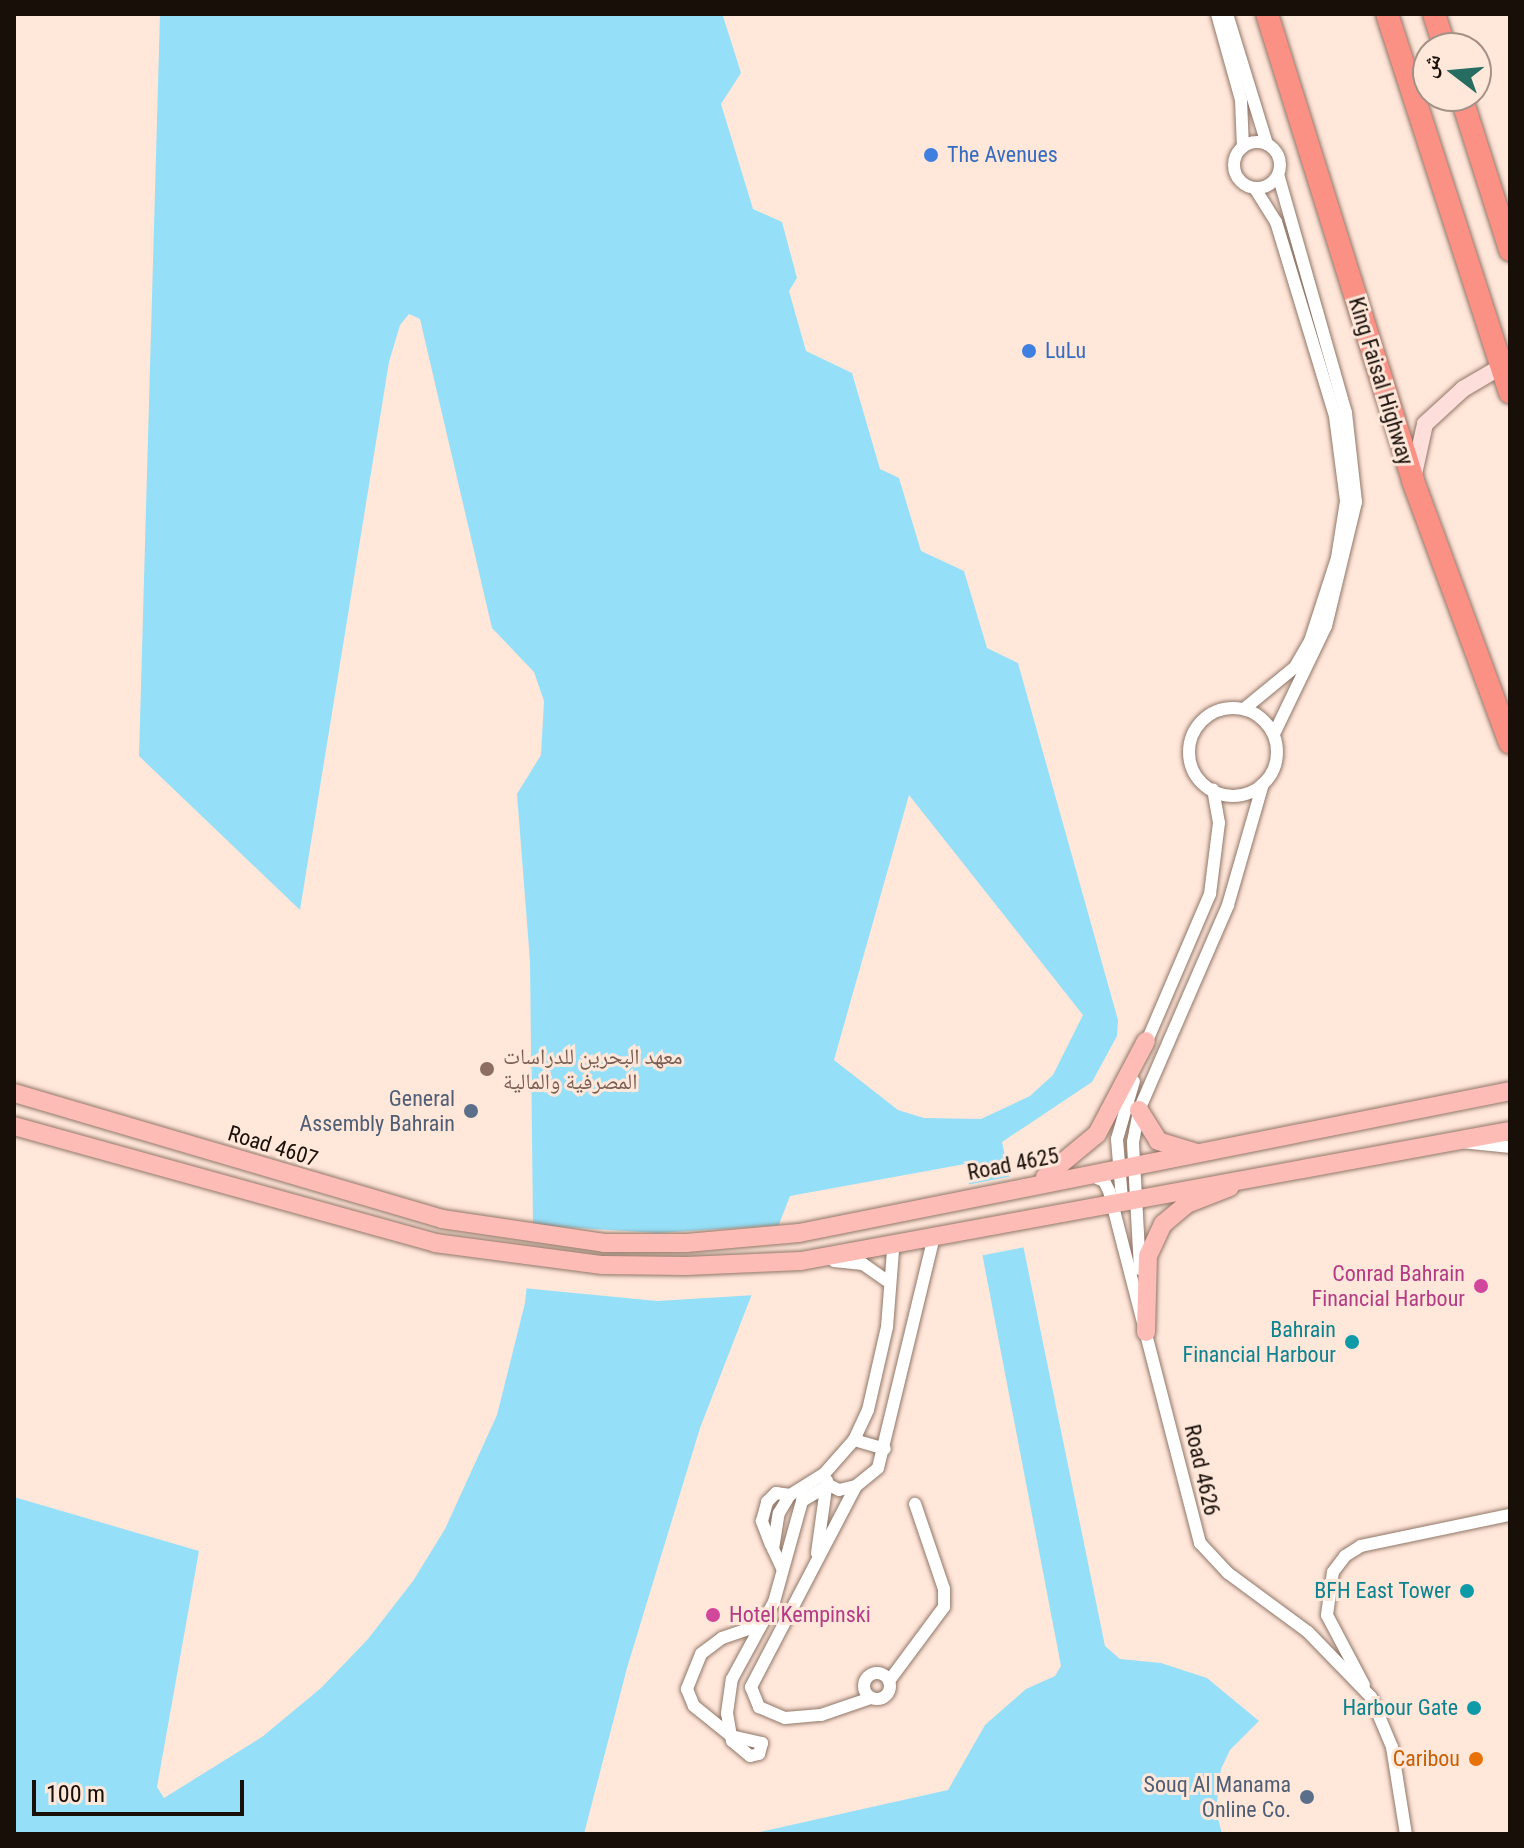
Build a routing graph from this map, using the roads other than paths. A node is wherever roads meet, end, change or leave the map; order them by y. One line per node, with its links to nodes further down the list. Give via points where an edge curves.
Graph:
1 (1217, 14): 7 (street, via 1241,100)
2 (1227, 14): 6 (street)
3 (1267, 14): 13 (highway, King Faisal Highway)
4 (1387, 14): 11 (highway)
5 (1466, 112): 10 (highway)
6 (1267, 144): 7 (street); 8 (street, via 1277,153)
7 (1243, 147): 9 (street, via 1235,158 1235,172)
8 (1278, 174): 9 (street, via 1269,185); 15 (street, via 1346,413 1356,502 1326,626)
9 (1255, 188): 14 (street, via 1276,222 1335,416 1346,501 1337,558 1310,641 1295,667)
10 (1509, 245)
11 (1505, 364): 12 (highway); 13 (main road, via 1463,389 1425,424)
12 (1510, 392)
13 (1413, 481): 16 (highway, King Faisal Highway)
14 (1244, 709): 15 (street, via 1262,718); 18 (street, via 1214,712 1193,735 1192,767)
15 (1274, 734): 17 (street, via 1275,765)
16 (1510, 743)
17 (1263, 784): 18 (street, via 1234,796); 22 (street, via 1228,905)
18 (1213, 790): 19 (street, via 1219,823 1210,894)
19 (1146, 1041): 28 (street, via 1119,1125); 31 (main road, via 1097,1134 1073,1159)
20 (1510, 1091): 27 (main road, Road 4625)
21 (14, 1093): 34 (main road, Road 4607, via 442,1219)
22 (1139, 1110): 27 (main road, via 1150,1133 1166,1146); 28 (street)
23 (14, 1126): 38 (main road, via 385,1230 520,1257 603,1265)
24 (1510, 1131): 25 (main road)
25 (1457, 1142): 26 (street); 30 (main road)
26 (1510, 1147)
27 (1208, 1155): 28 (main road, Road 4625)
28 (1126, 1169): 29 (main road, Road 4625); 32 (street, Road 4626)
29 (1088, 1174): 31 (main road, Road 4625); 32 (street, Road 4626)
30 (1251, 1176): 32 (main road); 40 (main road, via 1187,1204 1163,1224 1148,1256)
31 (1025, 1187): 34 (main road, Road 4625, via 799,1233 686,1243 604,1243)
32 (1122, 1199): 33 (main road); 40 (street, Road 4626); 40 (street, Road 4626)
33 (964, 1230): 35 (street); 38 (main road)
34 (522, 1233)
35 (932, 1244): 36 (street); 42 (street)
36 (893, 1250): 37 (street); 39 (street)
37 (834, 1261): 38 (street, via 793,1268); 39 (street, via 863,1264)
38 (772, 1264)
39 (889, 1282): 41 (street, via 877,1378)
40 (1146, 1332): 51 (street, Road 4626, via 1200,1543 1228,1573 1308,1632)
41 (854, 1440): 42 (street); 43 (street)
42 (885, 1449): 44 (street, via 878,1468)
43 (826, 1480): 44 (street, via 839,1490); 47 (street); 48 (street, via 802,1501); 48 (street, via 790,1495 779,1513 773,1549)
44 (856, 1486): 47 (street)
45 (915, 1504): 50 (street, via 944,1589 944,1607)
46 (1510, 1515): 51 (street, Road 4626, via 1361,1546 1345,1556 1333,1572 1327,1615)
47 (817, 1554): 52 (street, via 787,1626 752,1680 754,1701 765,1712 785,1718 821,1715)
48 (782, 1568): 49 (street, via 774,1602)
49 (757, 1626): 49 (street, via 730,1689 731,1736 694,1706 687,1682 694,1661 707,1649)
50 (889, 1681): 52 (street, via 886,1695); 52 (street, via 876,1673 868,1677 864,1687)
51 (1365, 1688): 53 (street, Road 4626, via 1392,1747)
52 (871, 1698)
53 (1406, 1834)

